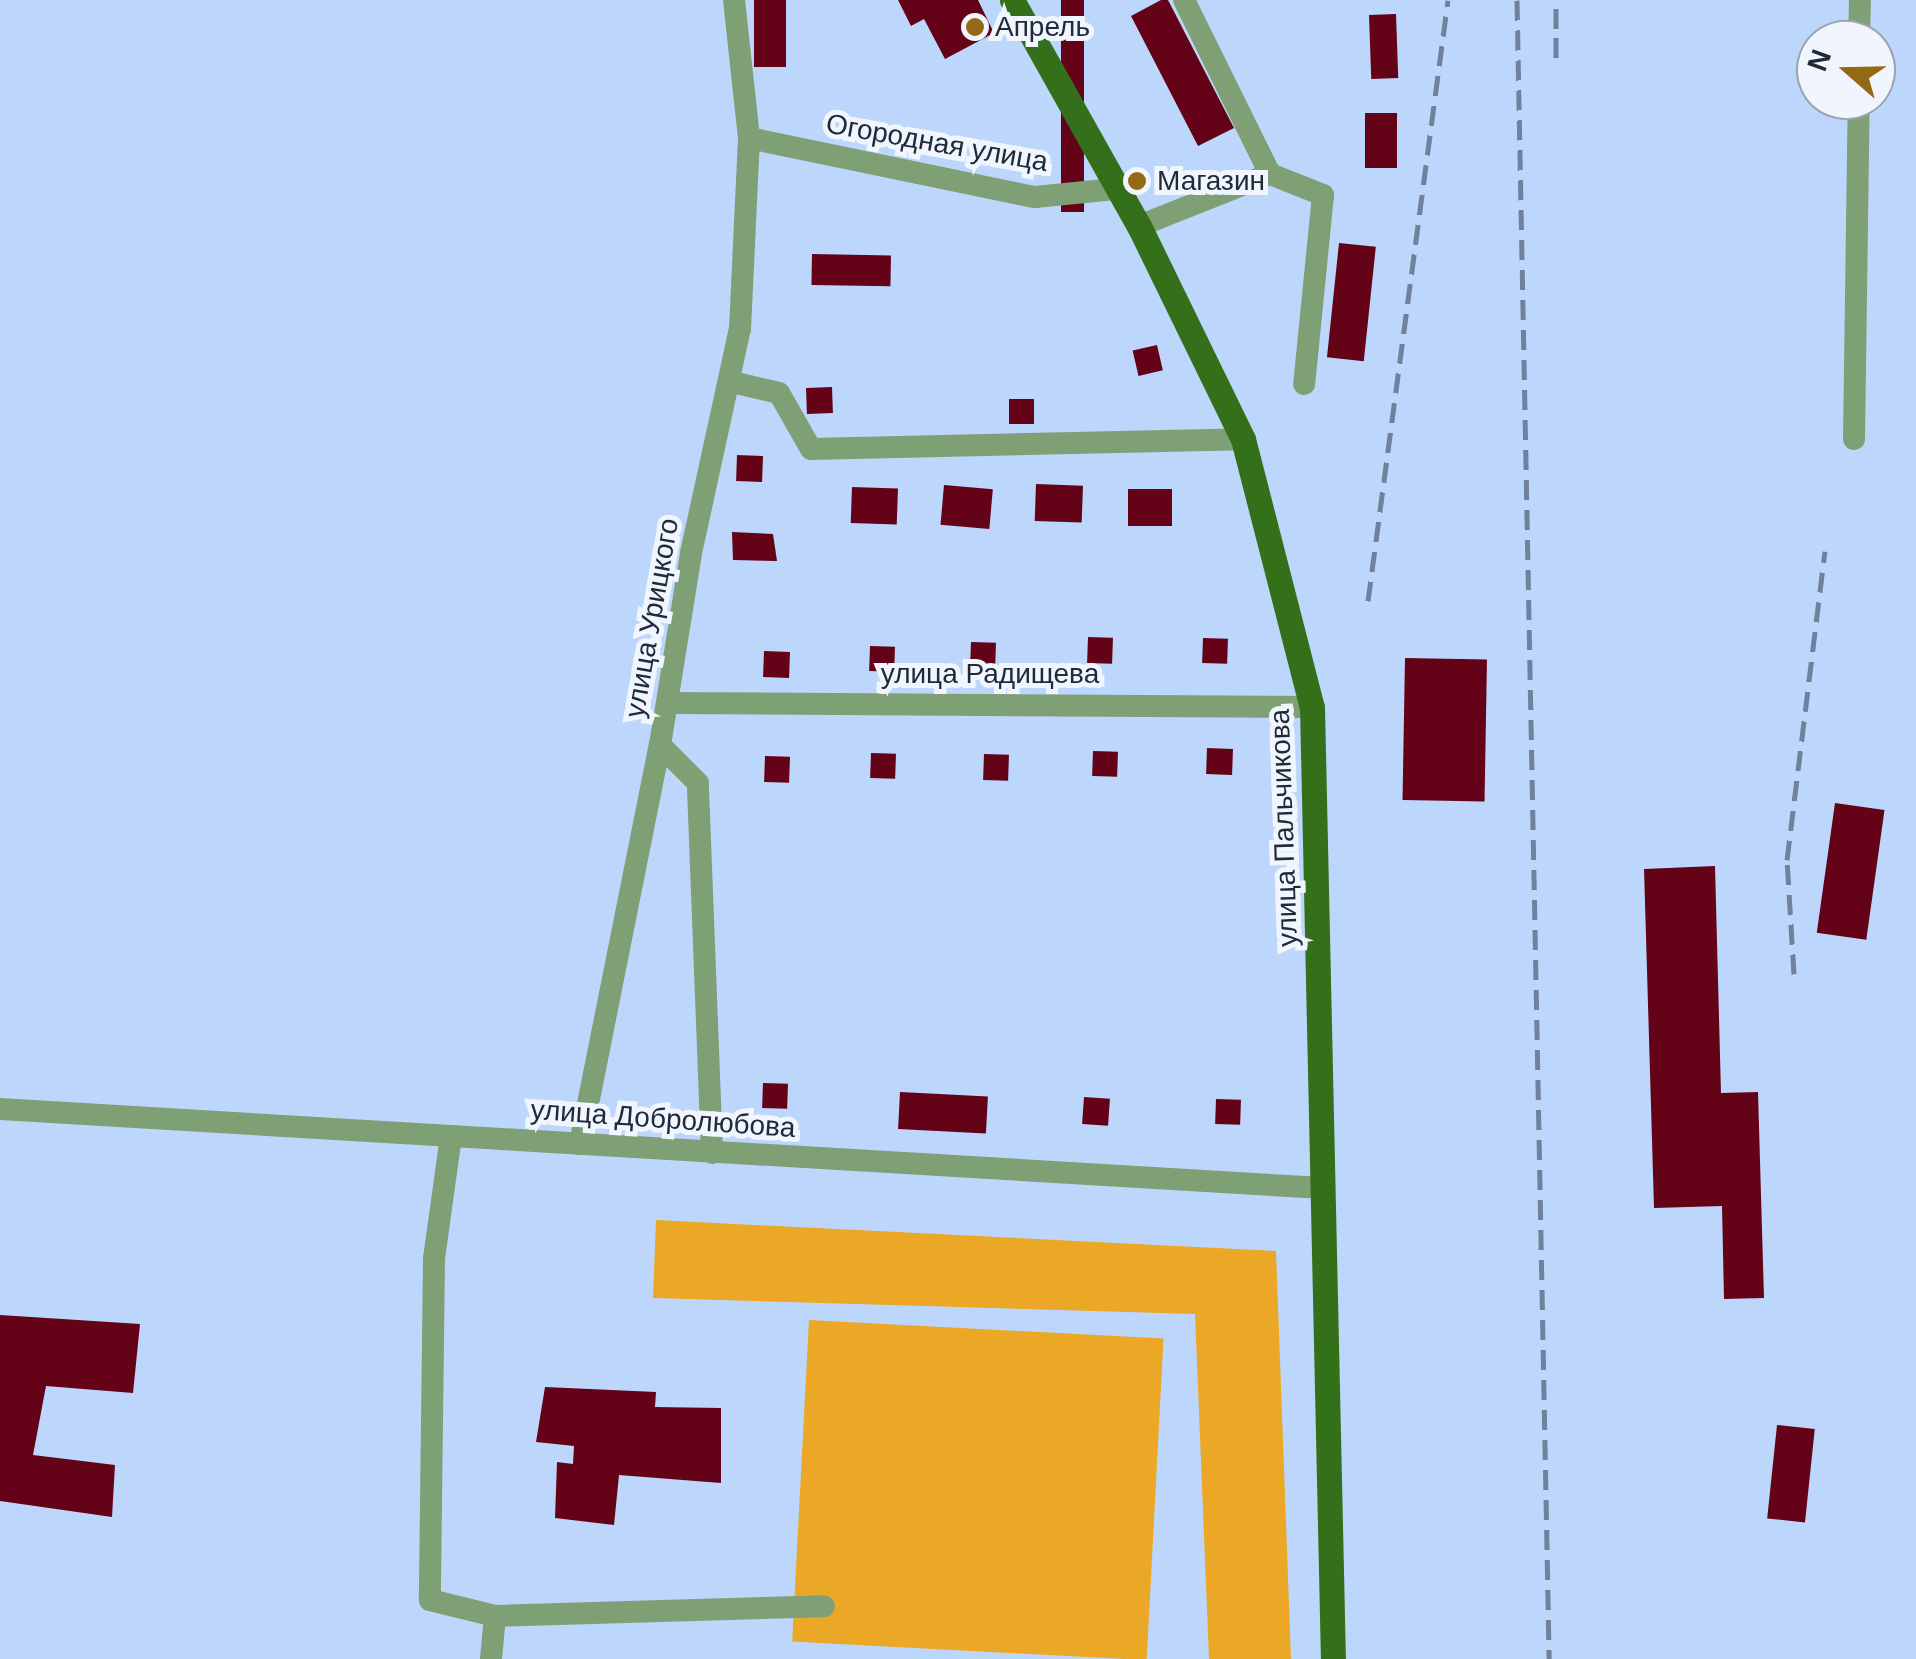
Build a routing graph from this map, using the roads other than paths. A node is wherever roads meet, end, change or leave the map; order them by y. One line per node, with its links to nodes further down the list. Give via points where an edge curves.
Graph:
1 (734, 0): 5 (street, улица Урицкого)
2 (1012, 0): 7 (main road, улица Пальчикова)
3 (1184, 0): 6 (street)
4 (1858, 120): 12 (street)
5 (749, 138): 7 (street, Огородная улица, via 1035,197); 9 (street, улица Урицкого)
6 (1270, 174): 8 (street); 10 (street, via 1324,195)
7 (1116, 189): 8 (main road, улица Пальчикова)
8 (1139, 226): 11 (main road, улица Пальчикова)
9 (732, 382): 11 (street, via 778,393 811,449); 13 (street, улица Урицкого, via 690,554)
10 (1304, 384)
11 (1242, 439): 14 (main road, улица Пальчикова)
12 (1854, 439)
13 (668, 703): 14 (street, улица Радищева); 15 (street, улица Урицкого)
14 (1312, 707): 20 (main road, улица Пальчикова)
15 (660, 745): 18 (street); 19 (street, улица Урицкого, via 698,783)
16 (0, 1109): 17 (street, улица Добролюбова)
17 (452, 1136): 18 (street, улица Добролюбова); 22 (street, via 434,1258 430,1600)
18 (580, 1144): 19 (street, улица Добролюбова)
19 (712, 1152): 20 (street, улица Добролюбова)
20 (1323, 1188): 24 (main road, улица Пальчикова)
21 (824, 1606): 22 (street)
22 (495, 1616): 23 (street)
23 (490, 1659)
24 (1333, 1659)

